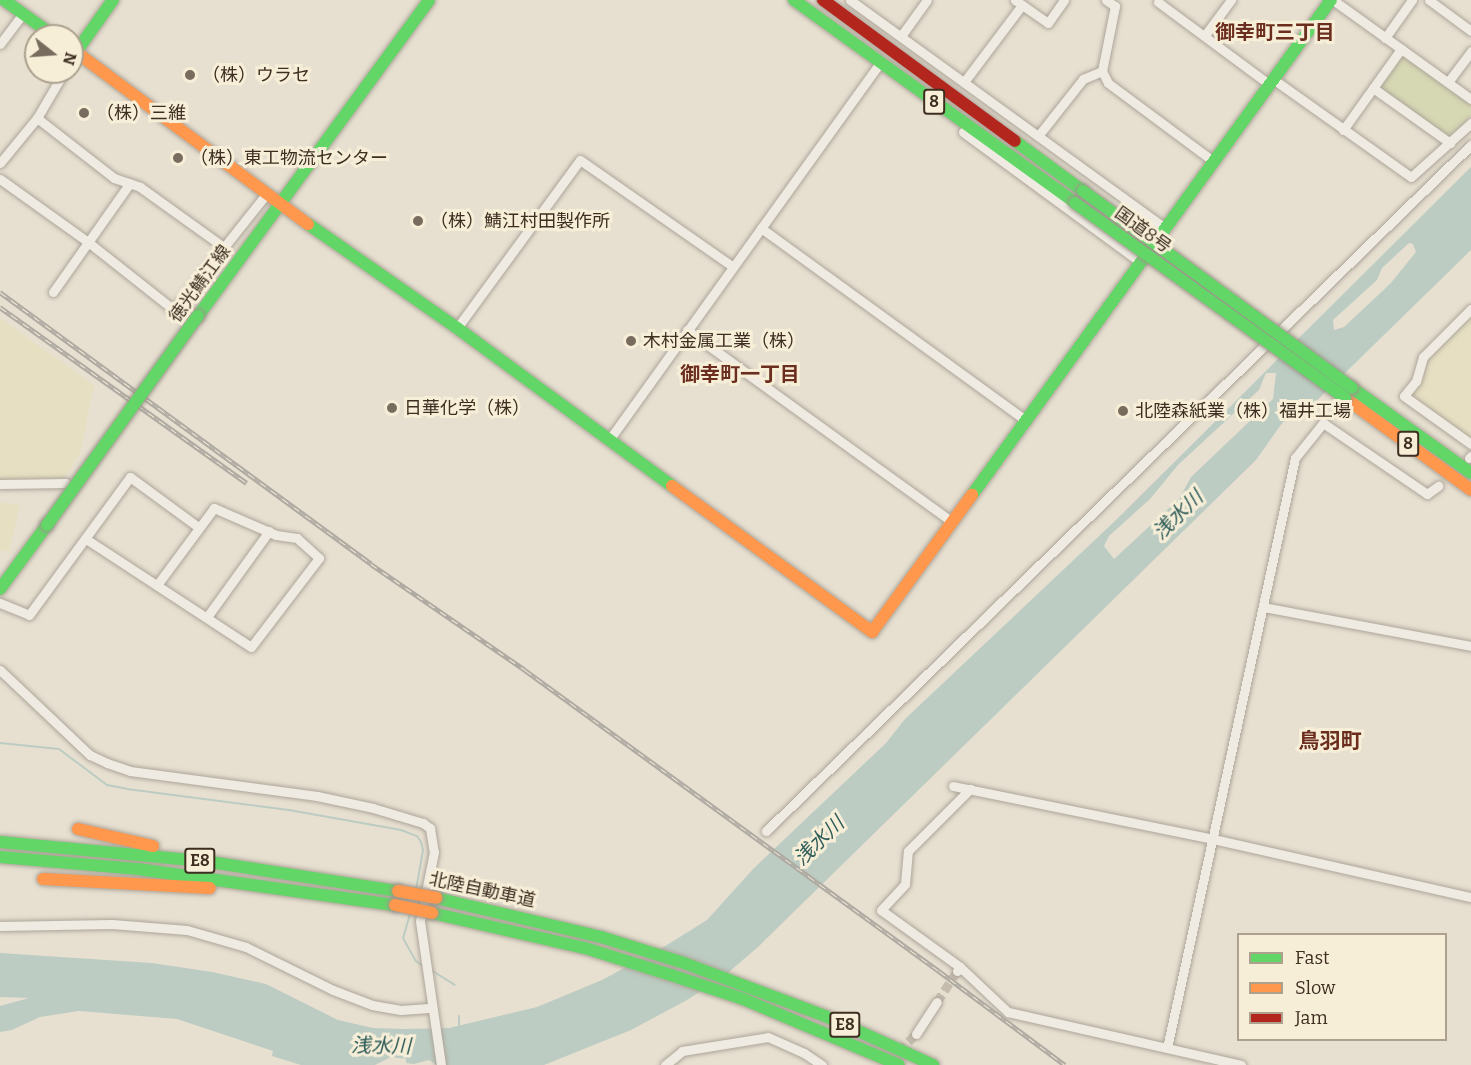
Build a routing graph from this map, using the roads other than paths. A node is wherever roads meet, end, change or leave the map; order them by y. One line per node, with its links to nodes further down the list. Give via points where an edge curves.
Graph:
1 (4, 0): 16 (main road)
2 (113, 0): 21 (main road)
3 (429, 0): 46 (main road, 徳光鯖江線)
4 (794, 0): 27 (main road, 国道8号 / 8)
5 (823, 0): 57 (main road, 国道8号 / 8, bridge)
6 (850, 0): 20 (street)
7 (926, 0): 20 (street)
8 (1064, 0): 15 (street, via 1048,23)
9 (1106, 0): 28 (street, via 1115,6)
10 (1231, 0): 19 (street)
11 (1412, 0): 22 (street)
12 (1429, 0): 18 (street)
13 (1158, 2): 19 (street)
14 (1327, 2): 22 (street); 30 (main road)
15 (1018, 3): 29 (street)
16 (23, 13): 17 (main road); 23 (street)
17 (38, 24)
18 (1471, 31)
19 (1204, 35): 30 (street)
20 (901, 36): 29 (street)
21 (84, 38)
22 (1385, 38): 24 (street)
23 (0, 44)
24 (1401, 49): 31 (street); 33 (street)
25 (1471, 51): 31 (street)
26 (84, 61): 45 (main road)
27 (878, 66): 48 (street); 51 (street); 57 (main road, 国道8号 / 8, bridge)
28 (1102, 71): 38 (street, via 1083,79); 41 (street, via 1119,94)
29 (964, 82): 38 (street)
30 (1271, 82): 37 (street); 41 (main road)
31 (1448, 82): 34 (street)
32 (57, 84): 35 (street)
33 (1373, 88): 37 (street); 39 (street)
34 (1471, 99)
35 (37, 118): 42 (street); 44 (street, via 114,178)
36 (1471, 123): 39 (street)
37 (1343, 130): 39 (street, via 1411,177)
38 (1038, 136): 47 (street)
39 (1450, 143)
40 (1471, 145): 80 (street)
41 (1213, 161): 47 (main road)
42 (0, 163)
43 (0, 179): 49 (street)
44 (130, 183): 49 (street); 50 (street)
45 (267, 193): 46 (main road); 50 (street)
46 (281, 205): 55 (main road); 71 (main road, 徳光鯖江線, bridge)
47 (1164, 227): 51 (main road)
48 (761, 228): 52 (street); 58 (street)
49 (88, 242): 50 (street, via 174,310); 53 (street)
50 (222, 246)
51 (1140, 262): 58 (main road)
52 (732, 266): 55 (street, via 580,160); 56 (street)
53 (53, 292)
54 (1471, 309): 60 (street, via 1423,357 1416,381 1404,396)
55 (457, 328): 59 (main road)
56 (687, 330): 59 (street); 66 (street)
57 (1348, 393): 61 (main road, 国道8号 / 8); 65 (main road, 国道8号 / 8)
58 (1025, 420): 66 (main road)
59 (609, 440): 66 (main road, via 872,632)
60 (1471, 444)
61 (1471, 473)
62 (66, 483): 63 (street)
63 (0, 484)
64 (1438, 486): 73 (street, via 1427,494 1323,423 1295,458)
65 (1471, 490)
66 (951, 521)
67 (198, 527): 68 (street, via 214,508); 69 (street, via 130,477); 70 (street)
68 (269, 531): 74 (street); 74 (street, via 297,538 319,558 251,647)
69 (86, 539): 70 (street); 72 (street, via 29,615)
70 (157, 585): 74 (street)
71 (0, 589)
72 (0, 603)
73 (1263, 607): 75 (street); 81 (street)
74 (207, 617)
75 (1471, 646)
76 (0, 670): 90 (street, via 90,755 107,764 130,771 317,796 373,808 430,828 434,852 420,921)
77 (953, 786): 78 (street)
78 (970, 789): 81 (street); 92 (street, via 908,851 905,884 881,910 1008,1012)
79 (78, 829): 85 (main road)
80 (766, 831)
81 (1213, 839): 87 (street); 92 (street)
82 (0, 842): 85 (main road, 北陸自動車道 / E8, via 198,861)
83 (0, 856): 86 (main road, 北陸自動車道 / E8, via 138,869)
84 (43, 879): 86 (main road)
85 (346, 882): 97 (main road, 北陸自動車道 / E8, bridge, via 436,898 600,937 755,988)
86 (342, 897): 96 (main road, 北陸自動車道 / E8, bridge, via 395,905 585,948 743,999)
87 (1471, 897)
88 (0, 926): 90 (street, via 112,924 187,930 246,946 372,1005 401,1010)
89 (937, 1002): 91 (street)
90 (433, 1009): 93 (street)
91 (916, 1034)
92 (1167, 1048): 98 (street)
93 (441, 1065)
94 (665, 1065): 95 (street, via 682,1051 768,1037)
95 (822, 1065)
96 (899, 1065)
97 (933, 1065)
98 (1240, 1065)

